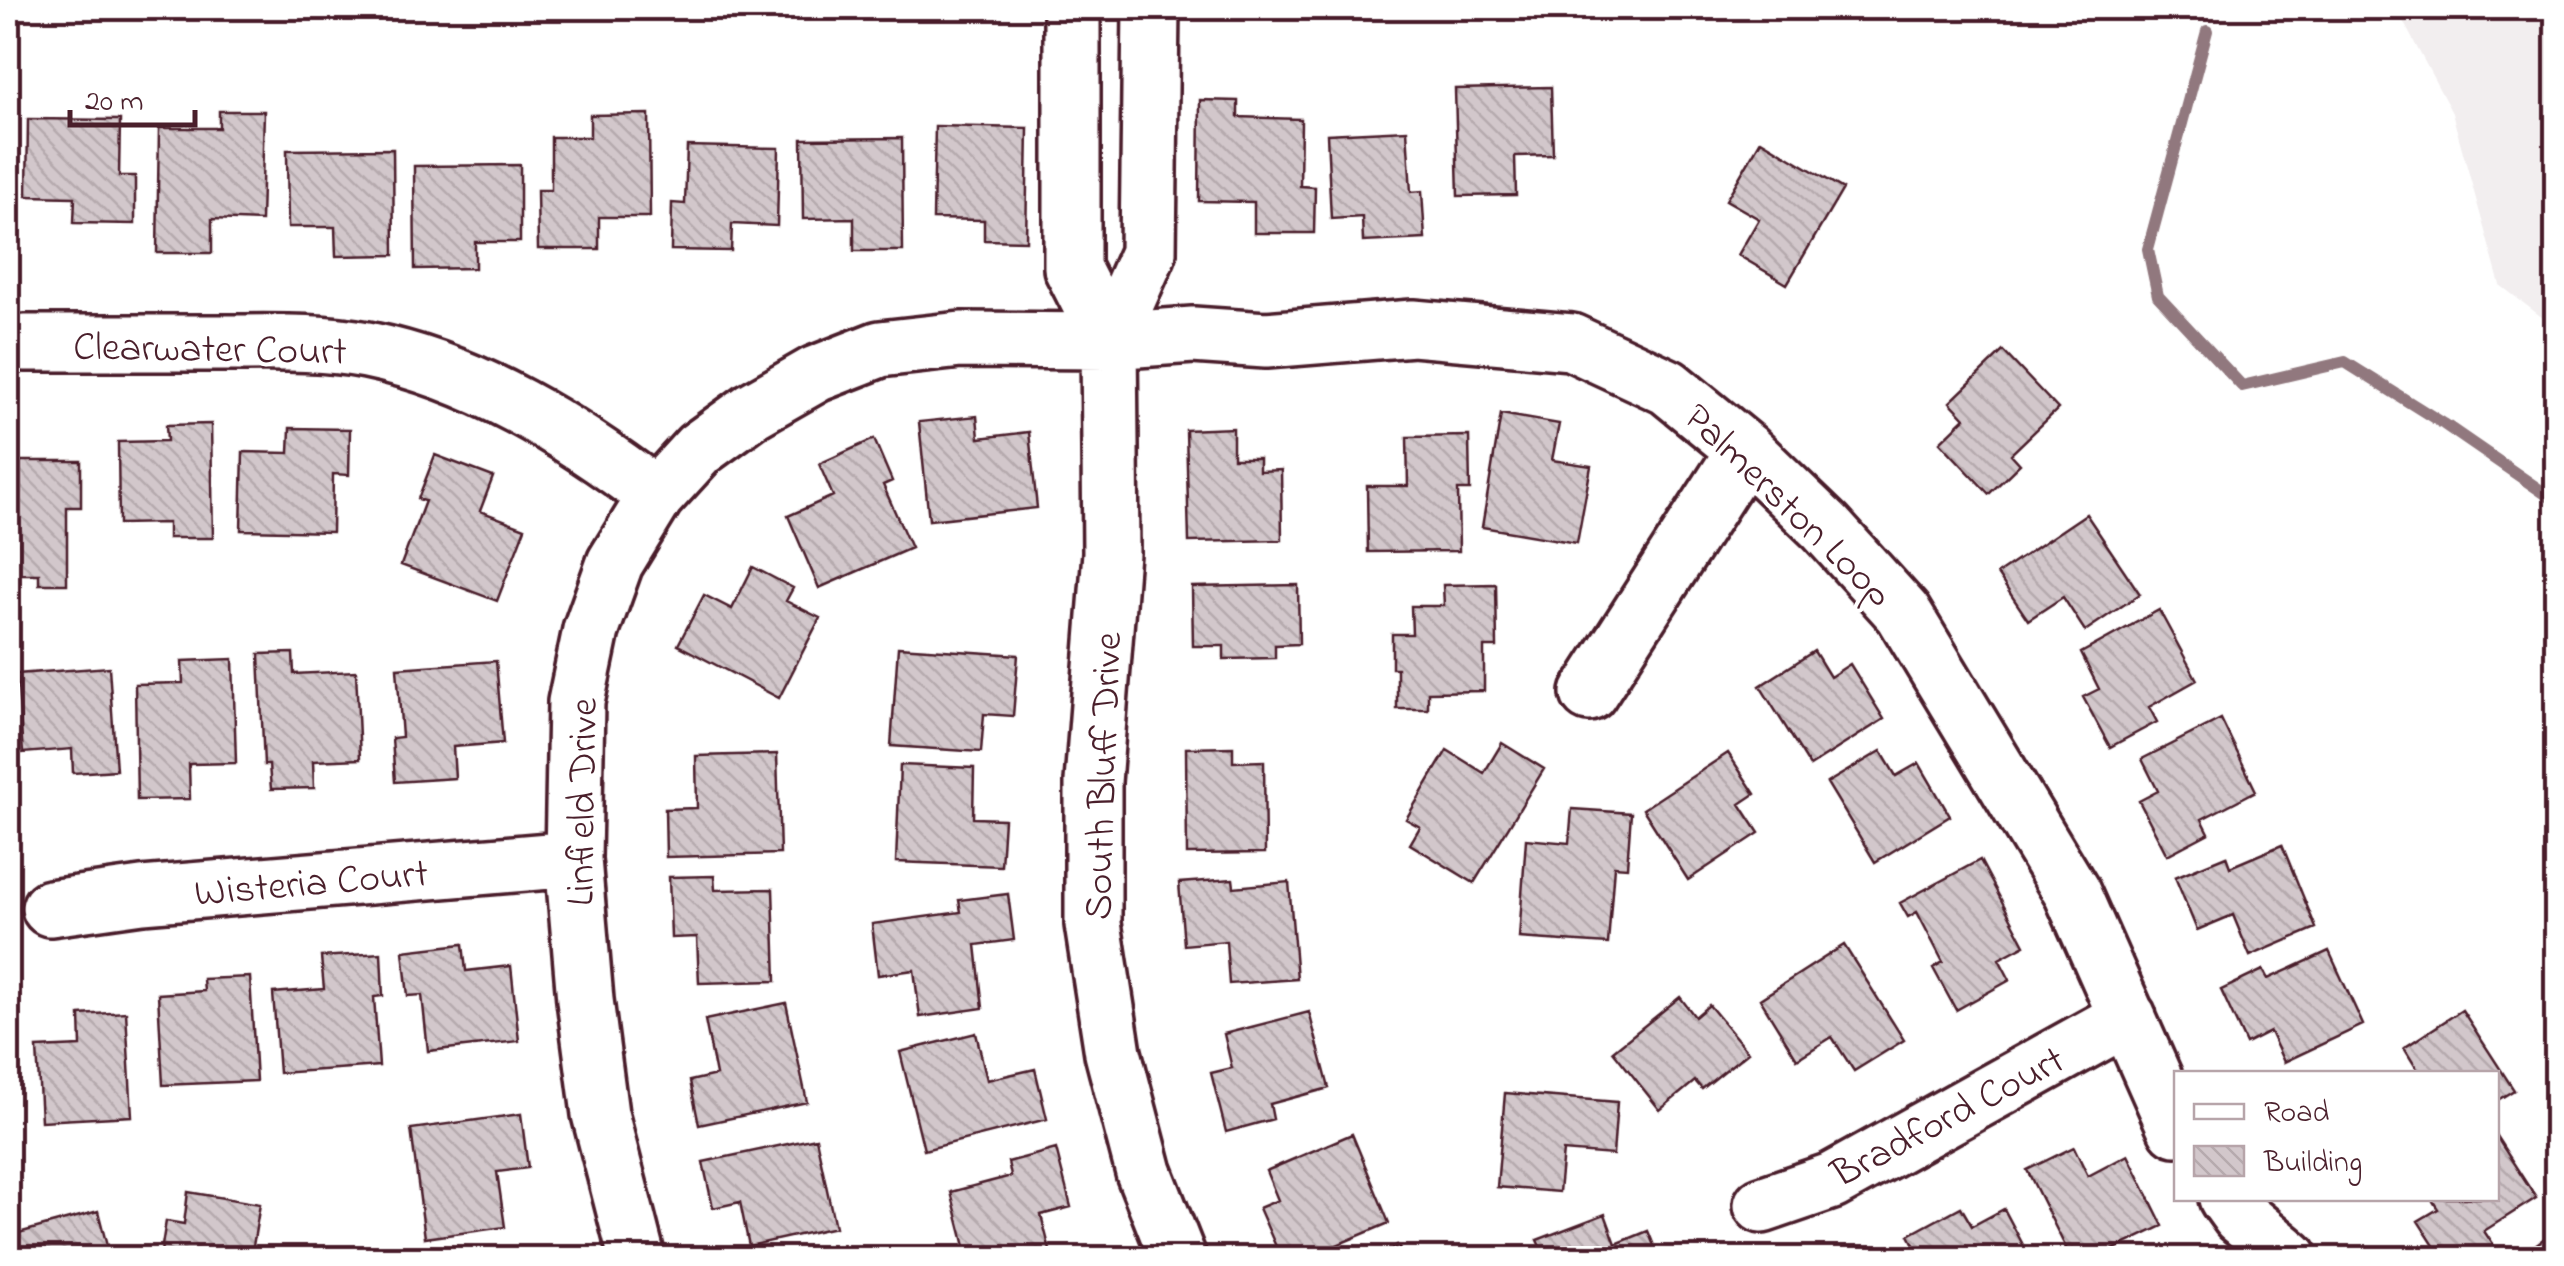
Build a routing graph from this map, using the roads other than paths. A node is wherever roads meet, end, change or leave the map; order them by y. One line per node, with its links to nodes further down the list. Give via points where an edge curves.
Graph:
1 (1072, 8): 3 (street, South Bluff Drive, via 1072,268)
2 (1151, 8): 3 (street, South Bluff Drive, via 1148,253)
3 (1109, 341): 5 (street, Palmerston Loop, via 1194,335 1266,340 1413,328 1571,342 1668,387); 6 (street, Linfield Drive, via 961,340 880,350 816,374 753,410 700,449); 15 (street, South Bluff Drive, via 1111,553 1093,782 1092,924 1113,1053 1144,1172)
4 (25, 344): 6 (street, Clearwater Court, via 304,343 366,350 504,396 588,444)
5 (1745, 450): 7 (street); 10 (street, Palmerston Loop, via 1902,613 2072,892)
6 (656, 496): 8 (street, Linfield Drive, via 615,564 591,630 576,702)
7 (1589, 693)
8 (573, 858): 9 (street, Wisteria Court); 14 (street, Linfield Drive, via 600,1114)
9 (50, 908)
10 (2128, 1016): 11 (street, Palmerston Loop); 13 (street, Bradford Court, via 1832,1181)
11 (2174, 1123)
12 (2229, 1201): 16 (street)
13 (1762, 1205)
14 (637, 1258)
15 (1178, 1258)
16 (2290, 1258)

